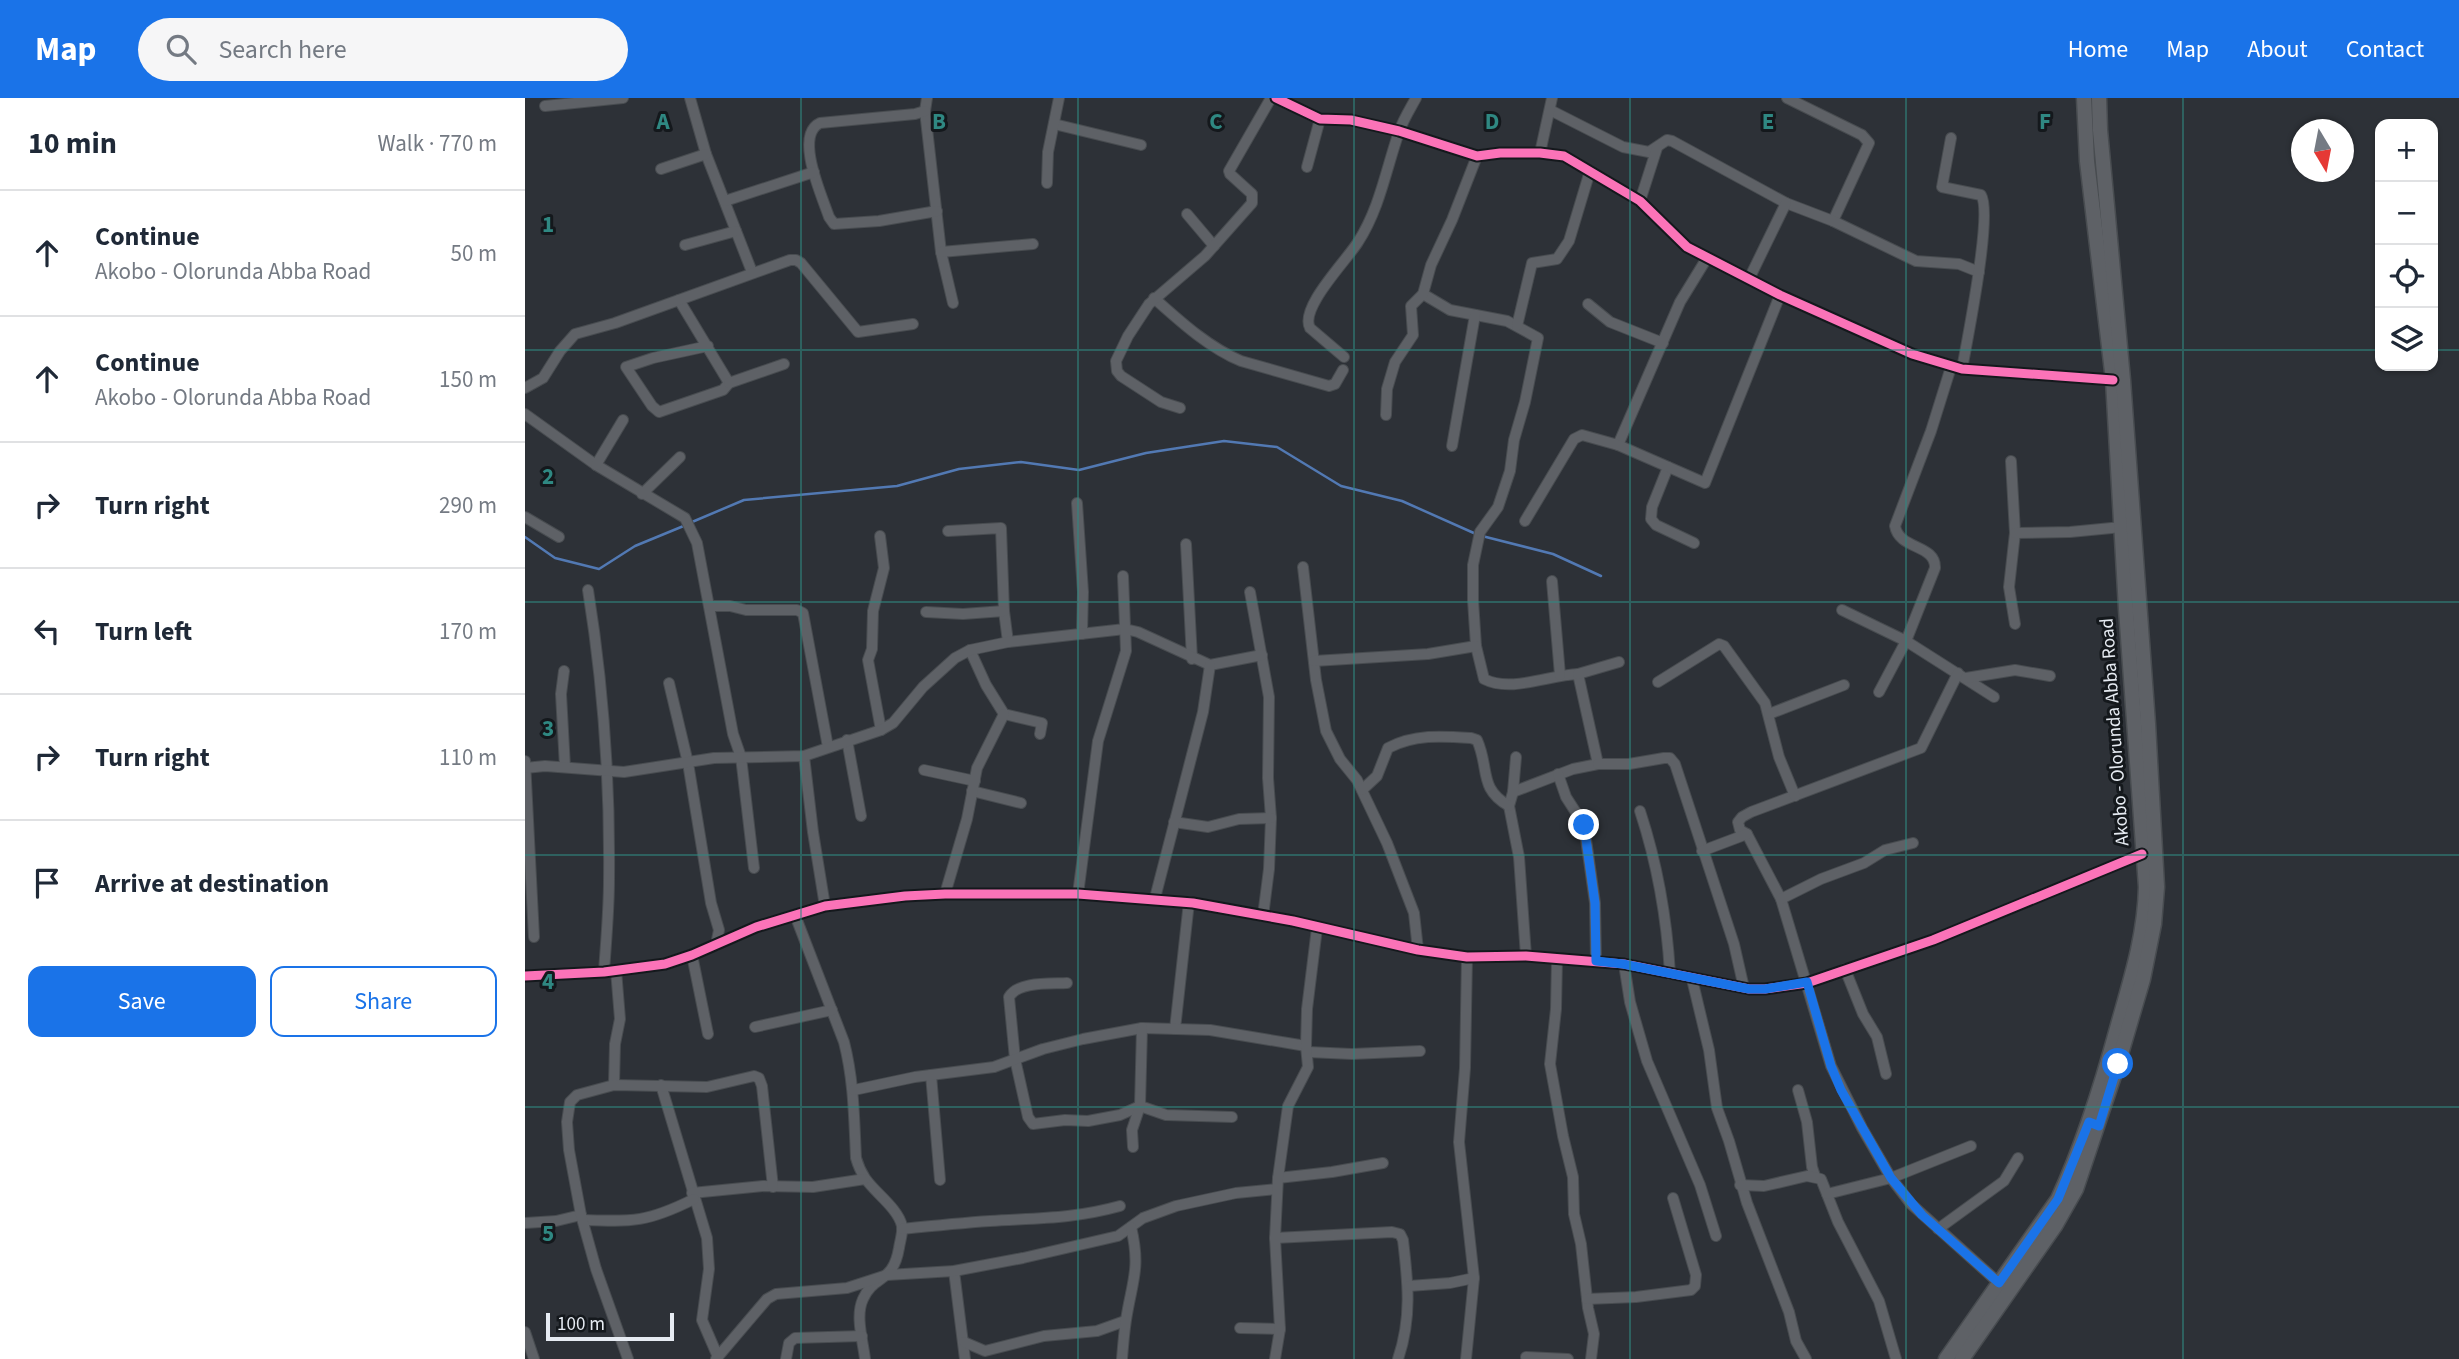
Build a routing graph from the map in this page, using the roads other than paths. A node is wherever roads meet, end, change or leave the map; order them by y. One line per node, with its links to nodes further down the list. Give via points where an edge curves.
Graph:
1 (623, 98): 12 (street)
2 (690, 98): 22 (street)
3 (926, 98): 14 (street)
4 (1059, 98): 16 (street)
5 (1271, 98): 39 (street, via 1229,171 1252,194 1252,203)
6 (1276, 98): 15 (street)
7 (1415, 98): 17 (street)
8 (1552, 98): 13 (street)
9 (1787, 98): 35 (street, via 1862,135 1869,143)
10 (2084, 98): 28 (main road, Akobo - Olorunda Abba Road)
11 (2099, 98): 28 (main road, Akobo - Olorunda Abba Road)
12 (545, 106)
13 (1550, 110): 20 (street, via 1623,147 1642,152); 21 (street)
14 (925, 111): 27 (street, via 815,125 809,134); 33 (street)
15 (1320, 119): 17 (street, via 1351,120); 24 (street)
16 (1054, 124): 19 (street); 29 (street)
17 (1399, 131): 23 (street); 56 (street, via 1367,227 1307,315 1310,328)
18 (1951, 138): 43 (street, via 1942,187 1984,198)
19 (1141, 145)
20 (1657, 148): 31 (street); 32 (street, via 1672,141)
21 (1540, 153): 23 (street); 26 (street, via 1564,156)
22 (706, 154): 25 (street); 30 (street)
23 (1477, 156): 45 (street)
24 (1307, 167)
25 (661, 169)
26 (1590, 171): 31 (street); 53 (street, via 1569,241 1557,258 1532,263)
27 (814, 172): 30 (street); 33 (street, via 834,224)
28 (2097, 182): 60 (main road, Akobo - Olorunda Abba Road); 189 (main road, Akobo - Olorunda Abba Road, via 2123,380 2157,887 2149,956)
29 (1047, 183)
30 (725, 201): 36 (street)
31 (1640, 201): 41 (street, via 1677,239)
32 (1786, 203): 35 (street); 44 (street)
33 (937, 212): 40 (street)
34 (1187, 214): 39 (street)
35 (1833, 221): 43 (street, via 1916,261 1959,264)
36 (736, 230): 38 (street); 42 (street)
37 (1033, 244): 40 (street)
38 (685, 245)
39 (1215, 246): 47 (street)
40 (941, 251): 49 (street)
41 (1707, 258): 44 (street); 54 (street, via 1680,302)
42 (752, 272): 48 (street); 52 (street, via 796,260 857,332)
43 (1979, 272): 58 (street)
44 (1749, 279): 46 (street)
45 (1423, 294): 51 (street, via 1450,310); 64 (street, via 1411,306 1413,335 1395,362)
46 (1780, 295): 58 (street, via 1912,354); 72 (street, via 1705,483)
47 (1154, 298): 59 (street, via 1196,334 1241,361 1329,386); 63 (street, via 1128,336 1116,367 1121,376 1153,397)
48 (679, 300): 55 (street); 62 (street, via 575,334 543,378)
49 (953, 303)
50 (1588, 304): 54 (street, via 1610,322)
51 (1475, 315): 53 (street); 68 (street)
52 (913, 324)
53 (1517, 326): 98 (street, via 1539,341 1510,471 1498,507 1480,532 1472,573)
54 (1663, 343): 67 (street)
55 (708, 346): 61 (street); 61 (street, via 626,367 659,411 723,390)
56 (1344, 357)
57 (784, 364): 61 (street)
58 (1956, 368): 60 (street); 96 (street, via 1895,526 1900,539 1935,560)
59 (1343, 370)
60 (2113, 380): 77 (main road, Akobo - Olorunda Abba Road)
61 (729, 383)
62 (525, 388)
63 (1180, 408)
64 (1386, 415)
65 (527, 420): 71 (street)
66 (623, 420): 71 (street)
67 (1618, 445): 72 (street); 76 (street, via 1582,435 1574,439)
68 (1452, 446)
69 (680, 457): 73 (street)
70 (2011, 461): 79 (street)
71 (596, 465): 73 (street)
72 (1668, 467): 82 (street, via 1651,519)
73 (642, 494): 89 (street, via 684,518 697,543)
74 (1076, 503): 95 (street)
75 (525, 517): 81 (street)
76 (1525, 520)
77 (2122, 527): 79 (street); 144 (main road, Akobo - Olorunda Abba Road)
78 (949, 531): 91 (street, via 1000,528)
79 (2015, 533): 93 (street, via 2008,576)
80 (880, 536): 117 (street, via 884,568 868,660)
81 (559, 537)
82 (1694, 543)
83 (1185, 544): 101 (street)
84 (1303, 567): 102 (street)
85 (1123, 576): 94 (street)
86 (1552, 581): 107 (street)
87 (588, 590): 129 (street)
88 (1249, 592): 100 (street)
89 (709, 606): 120 (street, via 803,613); 122 (street)
90 (1842, 610): 96 (street)
91 (1004, 611): 92 (street); 97 (street)
92 (926, 612)
93 (2015, 624)
94 (1125, 629): 95 (street); 101 (street); 147 (street, via 1126,651 1098,741)
95 (1082, 634): 97 (street)
96 (1906, 640): 108 (street); 113 (street)
97 (1008, 642): 99 (street)
98 (1476, 646): 102 (street, via 1418,655); 107 (street, via 1484,679 1492,683)
99 (969, 650): 115 (street); 117 (street, via 923,687 893,723)
100 (1262, 656): 104 (street); 139 (street, via 1269,697)
101 (1192, 659): 104 (street)
102 (1314, 661): 132 (street, via 1331,743)
103 (1619, 662): 106 (street)
104 (1210, 665): 140 (street, via 1203,712)
105 (564, 671): 127 (street)
106 (1578, 674): 107 (street); 125 (street)
107 (1560, 675)
108 (1962, 676): 109 (street, via 2015,670); 114 (street); 134 (street, via 1921,748)
109 (2050, 676)
110 (1658, 682): 116 (street, via 1719,644 1728,650)
111 (669, 683): 124 (street)
112 (1844, 685): 116 (street)
113 (1879, 691)
114 (1994, 697)
115 (1004, 714): 118 (street, via 1042,723); 131 (street, via 981,758)
116 (1769, 714): 134 (street)
117 (881, 730): 119 (street)
118 (1040, 734)
119 (847, 740): 120 (street); 138 (street)
120 (828, 747): 121 (street)
121 (804, 756): 122 (street); 151 (street)
122 (741, 757): 124 (street); 145 (street)
123 (1516, 757): 133 (street)
124 (688, 763): 129 (street); 156 (street, via 719,930)
125 (1598, 764): 130 (street); 143 (street, via 1670,758)
126 (525, 766): 127 (street); 155 (street)
127 (565, 767): 129 (street)
128 (924, 770): 131 (street)
129 (606, 771): 166 (street, via 609,883)
130 (1558, 774): 133 (street); 162 (street, via 1584,825 1595,903)
131 (973, 786): 135 (street); 146 (street)
132 (1362, 790): 136 (street, via 1380,771 1388,748 1400,741 1429,736 1471,738 1481,747 1489,789); 157 (street, via 1409,896)
133 (1513, 792): 136 (street)
134 (1795, 796): 141 (street, via 1742,817 1740,830)
135 (1021, 803)
136 (1509, 806): 159 (street, via 1519,857)
137 (1640, 811): 167 (street, via 1658,882)
138 (861, 816)
139 (1271, 818): 140 (street, via 1239,819 1209,827); 153 (street)
140 (1174, 822): 148 (street)
141 (1747, 834): 143 (street); 149 (street)
142 (1913, 843): 149 (street, via 1885,850)
143 (1702, 851): 172 (street)
144 (2143, 854): 164 (street, via 1933,940); 189 (main road, Akobo - Olorunda Abba Road, via 2145,899 2140,940)
145 (754, 868)
146 (946, 894): 147 (street); 151 (street)
147 (1078, 894): 148 (street)
148 (1155, 898): 150 (street)
149 (1781, 899): 171 (street)
150 (1189, 902): 153 (street); 176 (street)
151 (825, 906): 152 (street)
152 (795, 915): 156 (street); 173 (street)
153 (1263, 916): 154 (street)
154 (1317, 928): 157 (street); 178 (street)
155 (534, 937)
156 (716, 945): 158 (street)
157 (1419, 950): 160 (street)
158 (692, 955): 165 (street, via 665,964); 177 (street)
159 (1526, 956): 160 (street); 161 (street)
160 (1467, 957): 214 (street, via 1459,1134)
161 (1557, 959): 162 (street); 217 (street, via 1550,1063 1571,1168)
162 (1596, 961): 163 (street)
163 (1623, 964): 167 (street); 210 (street, via 1647,1061 1700,1185)
164 (1845, 969): 171 (street); 181 (street, via 1877,1037)
165 (616, 970): 166 (street); 183 (street, via 620,1019)
166 (604, 972): 168 (street)
167 (1670, 974): 169 (street)
168 (525, 976)
169 (1692, 979): 172 (street); 199 (street, via 1715,1101)
170 (1067, 982): 180 (street, via 1013,990 1009,1006)
171 (1807, 982): 172 (street); 195 (street, via 1841,1090)
172 (1744, 988)
173 (832, 1010): 174 (street); 185 (street)
174 (755, 1027)
175 (1142, 1028): 176 (street); 180 (street, via 1083,1038); 187 (street)
176 (1175, 1029): 178 (street, via 1210,1030)
177 (708, 1034)
178 (1307, 1049): 179 (street, via 1352,1055); 198 (street, via 1308,1067 1288,1106)
179 (1420, 1051)
180 (1015, 1059): 182 (street, via 994,1067); 187 (street, via 1033,1124 1088,1121)
181 (1886, 1074)
182 (931, 1075): 185 (street); 197 (street)
183 (614, 1085): 184 (street); 205 (street, via 577,1096 568,1109 569,1150)
184 (661, 1085): 200 (street, via 698,1088 748,1076 759,1078); 202 (street)
185 (854, 1090): 196 (street, via 856,1158)
186 (1798, 1090): 194 (street)
187 (1140, 1106): 188 (street, via 1166,1115); 191 (street, via 1132,1130)
188 (1231, 1117)
189 (2094, 1124): 215 (main road, Akobo - Olorunda Abba Road, via 2058,1199); 240 (main road, Akobo - Olorunda Abba Road, via 2067,1207)
190 (1971, 1146): 195 (street)
191 (1133, 1147)
192 (2018, 1158): 209 (street, via 2004,1181)
193 (1383, 1163): 198 (street)
194 (1815, 1176): 199 (street, via 1764,1186); 201 (street)
195 (1891, 1178): 201 (street); 209 (street)
196 (865, 1179): 200 (street); 208 (street, via 897,1216)
197 (940, 1180)
198 (1278, 1184): 207 (street, via 1187,1203 1152,1214); 211 (street)
199 (1740, 1185): 237 (street)
200 (773, 1187): 202 (street)
201 (1827, 1194): 238 (street, via 1878,1301)
202 (693, 1196): 205 (street, via 664,1214 644,1219); 225 (street, via 707,1238 709,1269 702,1320)
203 (1673, 1198): 217 (street, via 1696,1275 1695,1286 1636,1297)
204 (1120, 1206): 208 (street, via 1054,1219)
205 (582, 1217): 206 (street); 227 (street)
206 (525, 1223)
207 (1131, 1227): 212 (street, via 1103,1240); 218 (street, via 1135,1283)
208 (902, 1229): 213 (street, via 897,1259)
209 (1938, 1229): 215 (street)
210 (1716, 1236)
211 (1275, 1238): 216 (street, via 1400,1234); 220 (street)
212 (954, 1271): 213 (street); 223 (street)
213 (887, 1275): 222 (street, via 863,1298); 225 (street, via 847,1288 776,1294)
214 (1473, 1278): 216 (street); 234 (street)
215 (1999, 1283): 239 (main road, Akobo - Olorunda Abba Road)
216 (1409, 1286): 233 (street, via 1408,1323)
217 (1587, 1299): 236 (street, via 1594,1334)
218 (1125, 1321): 223 (street, via 1097,1331 1044,1336 985,1351); 231 (street)
219 (1240, 1328): 220 (street)
220 (1280, 1329): 232 (street)
221 (525, 1332): 226 (street)
222 (862, 1336): 228 (street, via 795,1338 789,1343); 229 (street)
223 (964, 1342): 230 (street)
224 (1525, 1357): 235 (street)
225 (717, 1358)
226 (534, 1359)
227 (628, 1359)
228 (786, 1359)
229 (865, 1359)
230 (965, 1359)
231 (1122, 1359)
232 (1275, 1359)
233 (1398, 1359)
234 (1466, 1359)
235 (1568, 1359)
236 (1591, 1359)
237 (1806, 1359)
238 (1896, 1359)
239 (1946, 1359)
240 (1962, 1359)

